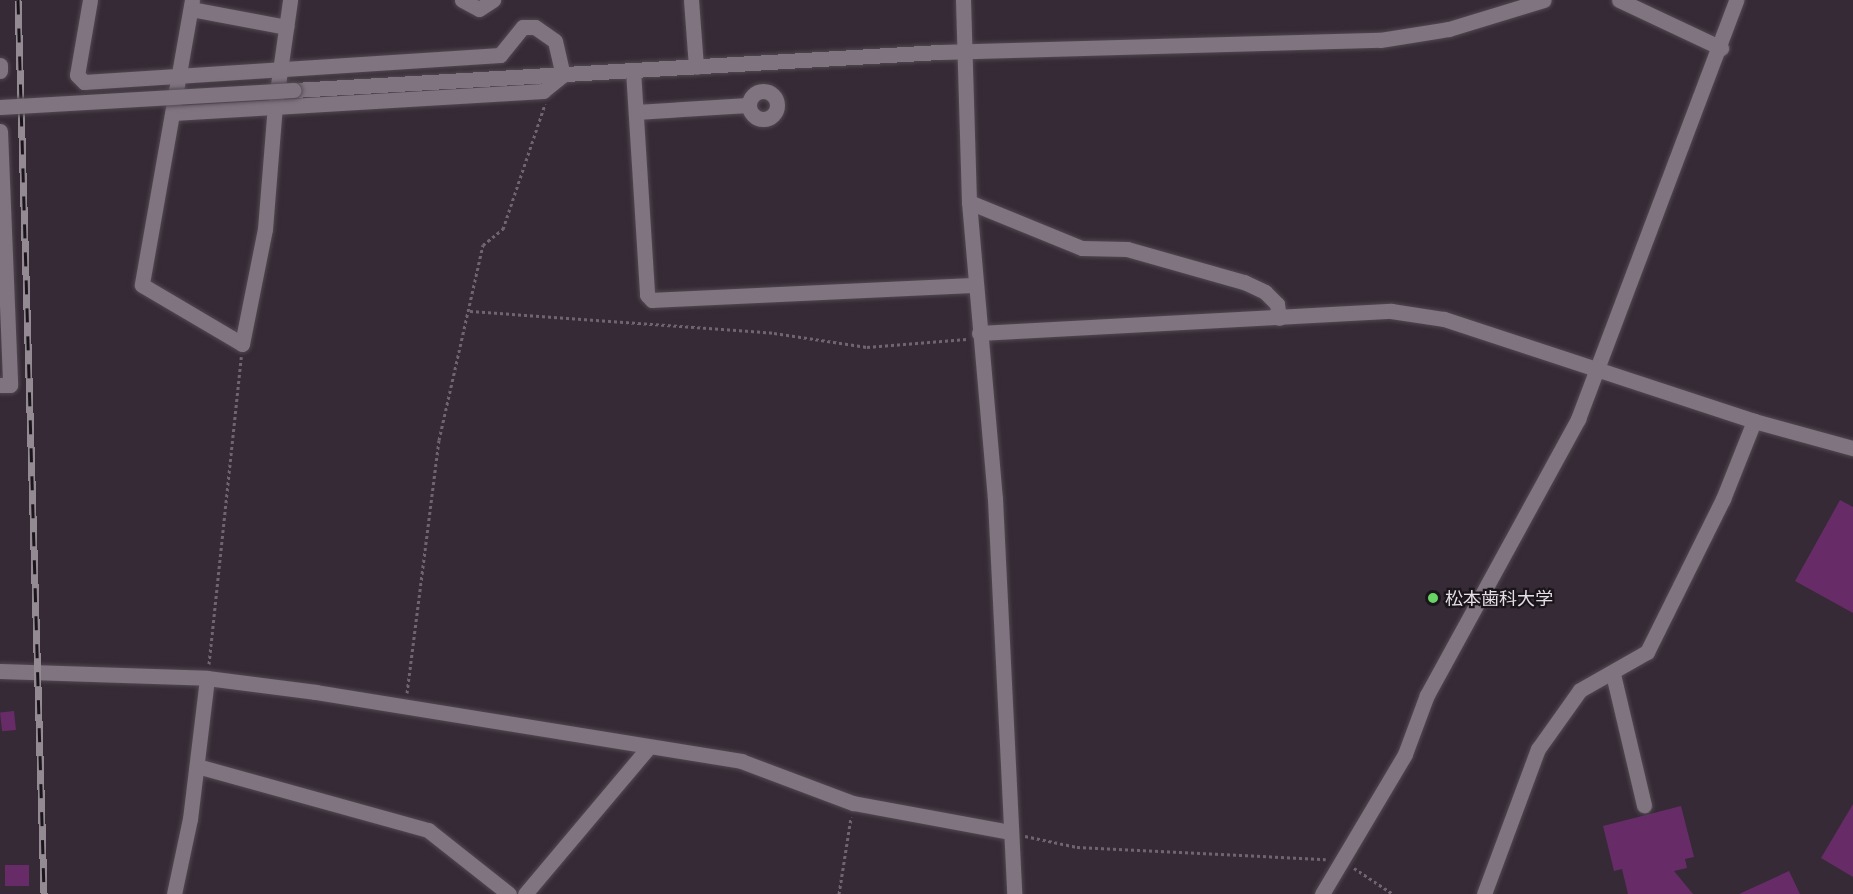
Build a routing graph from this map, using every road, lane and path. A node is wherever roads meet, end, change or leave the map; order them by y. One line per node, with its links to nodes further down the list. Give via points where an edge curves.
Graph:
1 (90, 0): 19 (street, via 77,75 84,82)
2 (290, 0): 11 (street)
3 (462, 0): 4 (street, via 479,9)
4 (493, 0)
5 (691, 0): 15 (street)
6 (963, 0): 13 (street)
7 (1544, 0): 13 (street, via 1449,29 1380,40)
8 (1619, 0): 12 (street)
9 (1736, 0): 12 (street)
10 (192, 5): 11 (street); 19 (street)
11 (286, 27): 16 (street)
12 (1721, 48): 34 (street)
13 (963, 51): 15 (street); 28 (street)
14 (0, 65): 18 (street)
15 (696, 67): 17 (street)
16 (282, 69): 19 (street); 20 (street, via 500,55 523,27 535,27 555,40); 23 (street)
17 (633, 70): 20 (street); 25 (street)
18 (0, 71)
19 (179, 74): 26 (street)
20 (562, 75): 21 (street); 24 (street, bridge)
21 (543, 91): 23 (street); 30 (path, via 545,104 503,229 483,245)
22 (748, 105): 25 (street)
23 (274, 106): 26 (street); 33 (street, via 265,229)
24 (0, 107)
25 (636, 112): 29 (street, via 647,295 652,300)
26 (173, 113): 33 (street, via 142,285)
27 (0, 131): 35 (street, via 10,385)
28 (969, 202): 29 (street); 31 (street, via 1082,248 1126,249 1244,282 1265,292 1277,304)
29 (976, 285): 32 (street)
30 (470, 311): 32 (path, via 774,333 867,347 964,341); 41 (path, via 439,440)
31 (1279, 318): 32 (street); 34 (street, via 1391,311 1444,320)
32 (979, 333): 46 (street, via 989,431)
33 (243, 344): 40 (path)
34 (1598, 368): 36 (street); 47 (street, via 1578,419 1427,695 1405,754)
35 (0, 385)
36 (1754, 421): 37 (street); 39 (street, via 1724,499 1647,652)
37 (1853, 448)
38 (0, 671): 40 (street)
39 (1613, 674): 45 (street); 55 (street, via 1580,690 1538,749)
40 (207, 678): 41 (street); 43 (street)
41 (405, 706): 42 (street)
42 (650, 747): 44 (street, via 741,761); 50 (street)
43 (197, 766): 48 (street); 49 (street, via 428,830)
44 (853, 803): 46 (street); 51 (path)
45 (1644, 805)
46 (1009, 832): 47 (path, via 1077,847); 52 (street)
47 (1342, 859): 53 (street); 54 (path)
48 (174, 894)
49 (508, 894)
50 (525, 894)
51 (839, 894)
52 (1014, 894)
53 (1322, 894)
54 (1393, 894)
55 (1485, 894)

